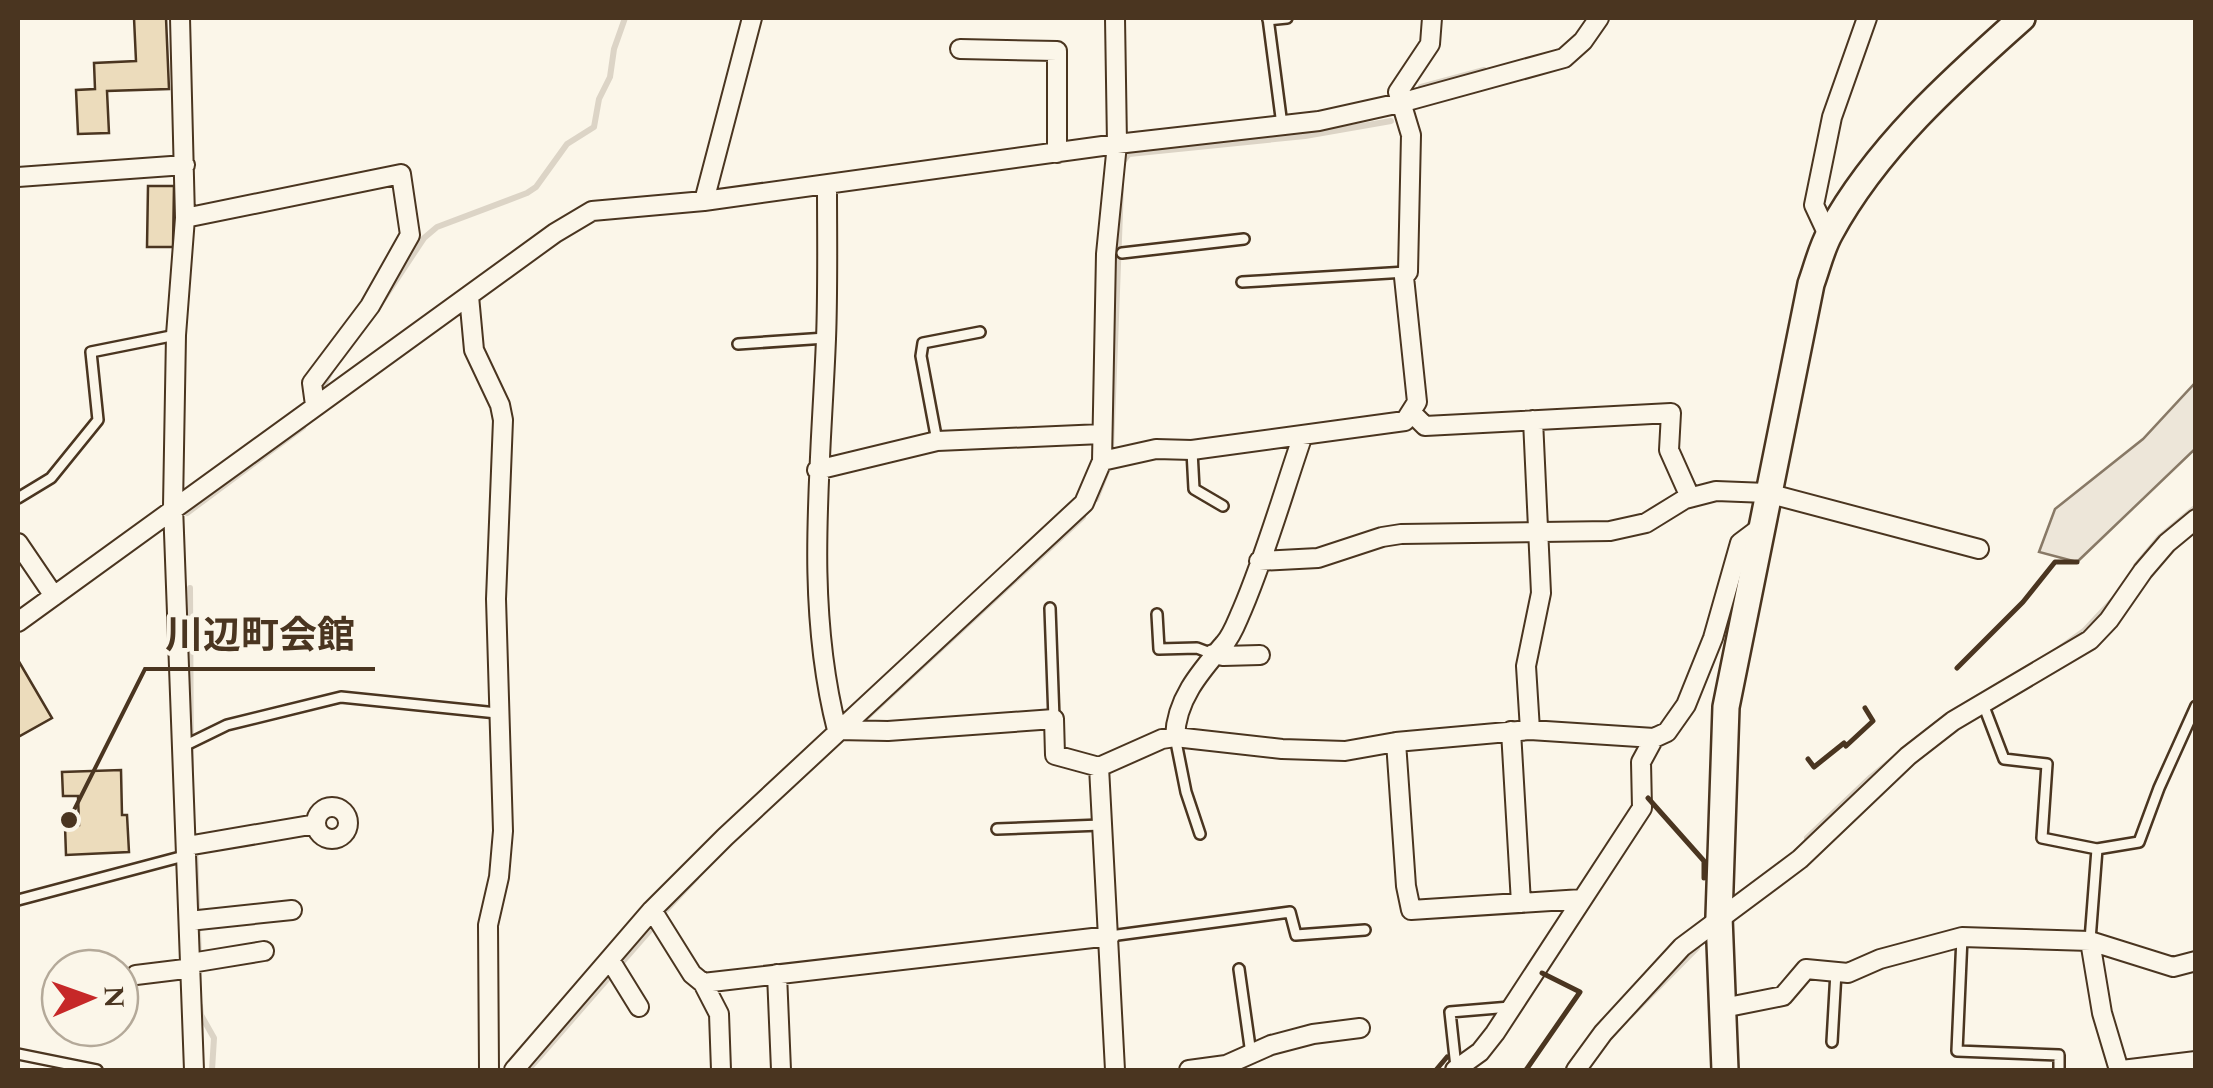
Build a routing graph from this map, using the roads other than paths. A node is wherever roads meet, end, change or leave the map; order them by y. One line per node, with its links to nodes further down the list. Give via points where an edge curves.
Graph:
1 (180, 18): 15 (street)
2 (752, 18): 18 (street)
3 (1115, 18): 13 (street)
4 (1287, 18): 9 (lane)
5 (1432, 18): 11 (street, via 1430,44 1398,92)
6 (1600, 18): 11 (street, via 1564,58)
7 (1867, 18): 20 (street, via 1832,117 1814,205)
8 (2022, 18): 20 (street, via 1905,130)
9 (1268, 19): 12 (lane)
10 (960, 49): 14 (street, via 1057,51)
11 (1400, 104): 12 (street); 23 (street, via 1410,134)
12 (1282, 125): 13 (street)
13 (1116, 144): 14 (street); 22 (street)
14 (1057, 152): 17 (street)
15 (185, 166): 16 (street); 19 (street)
16 (18, 178)
17 (828, 185): 18 (street); 28 (street)
18 (704, 201): 25 (street, via 592,211)
19 (185, 218): 27 (street); 30 (street, via 401,174 410,235 370,306 312,383)
20 (1828, 236): 39 (street, via 1811,284)
21 (1244, 238): 22 (lane)
22 (1114, 254): 33 (street)
23 (1408, 272): 24 (lane); 31 (street, via 1417,402)
24 (1242, 282)
25 (469, 296): 30 (street); 58 (street, via 474,350 503,420)
26 (980, 332): 35 (lane, via 923,343)
27 (176, 335): 41 (lane, via 91,352 98,420 50,478); 42 (street)
28 (826, 338): 29 (lane); 38 (street)
29 (738, 344)
30 (315, 405): 42 (street)
31 (1411, 412): 32 (street, via 1425,426); 34 (street, via 1405,421)
32 (1532, 420): 40 (street, via 1671,413 1669,450); 46 (street)
33 (1102, 434): 35 (street); 37 (street)
34 (1303, 436): 36 (street); 49 (street)
35 (937, 441): 38 (street)
36 (1192, 450): 37 (street, via 1156,448); 43 (lane, via 1194,489)
37 (1102, 461): 60 (street, via 1071,518)
38 (818, 470): 60 (street, via 817,562)
39 (1767, 493): 40 (street); 45 (street); 48 (street)
40 (1690, 497): 46 (street, via 1632,527)
41 (18, 498)
42 (173, 506): 50 (street); 64 (street)
43 (1223, 506)
44 (2196, 519): 56 (street, via 2167,543 2090,640)
45 (1760, 528): 63 (street, via 1740,543 1686,705); 78 (street, via 1726,707)
46 (1536, 532): 49 (street, via 1401,534 1318,558); 61 (street, via 1541,593)
47 (18, 543): 50 (street)
48 (1979, 550)
49 (1259, 561): 54 (street, via 1226,643)
50 (54, 596): 53 (street)
51 (1050, 608): 59 (lane)
52 (1156, 614): 54 (lane, via 1159,649)
53 (18, 622)
54 (1213, 654): 55 (street); 62 (street, via 1192,682)
55 (1260, 655)
56 (1982, 704): 72 (lane, via 2004,759 2047,764 2042,838); 78 (street, via 1908,756 1800,859)
57 (2196, 706): 72 (lane, via 2140,842)
58 (498, 713): 64 (lane, via 341,697 228,724); 103 (street, via 503,832 488,925)
59 (1054, 719): 60 (street); 66 (street, via 1056,755)
60 (837, 730): 77 (street)
61 (1520, 731): 63 (street); 65 (street); 75 (street)
62 (1175, 737): 65 (street, via 1345,751); 66 (street); 70 (lane)
63 (1654, 738): 73 (street, via 1641,762 1642,808)
64 (190, 742): 71 (street)
65 (1396, 742): 75 (street, via 1411,910)
66 (1099, 768): 68 (street)
67 (316, 824): 71 (street)
68 (1104, 826): 69 (lane); 81 (street)
69 (997, 829)
70 (1200, 834)
71 (192, 847): 74 (lane); 79 (street)
72 (2097, 848): 83 (lane)
73 (1582, 899): 75 (street); 94 (street)
74 (18, 900)
75 (1522, 903)
76 (292, 910): 79 (street)
77 (652, 910): 85 (street); 92 (street)
78 (1718, 916): 95 (street); 110 (street, via 1668,961)
79 (190, 922): 87 (street)
80 (1364, 930): 81 (lane, via 1296,935 1290,912)
81 (1110, 936): 90 (street); 107 (street)
82 (1962, 938): 83 (street); 89 (street); 112 (lane, via 1958,1051 2059,1055)
83 (2090, 941): 86 (street, via 2174,966); 113 (street, via 2102,1013)
84 (264, 952): 87 (street)
85 (610, 960): 93 (street); 104 (street)
86 (2196, 962)
87 (190, 963): 91 (street, via 185,970); 102 (street)
88 (1238, 969): 99 (lane)
89 (1836, 972): 95 (street, via 1806,968 1783,996); 97 (lane)
90 (777, 974): 92 (street); 106 (street)
91 (140, 976)
92 (703, 984): 105 (street, via 719,1014)
93 (639, 1007)
94 (1513, 1007): 109 (street, via 1480,1052); 109 (lane, via 1450,1012)
95 (1723, 1008): 111 (street)
96 (1360, 1028): 99 (street, via 1313,1034)
97 (1832, 1042)
98 (18, 1054): 101 (lane)
99 (1251, 1054): 108 (street)
100 (2196, 1062): 113 (street)
101 (97, 1070)
102 (194, 1070)
103 (489, 1070)
104 (514, 1070)
105 (721, 1070)
106 (781, 1070)
107 (1114, 1070)
108 (1189, 1070)
109 (1456, 1070)
110 (1576, 1070)
111 (1725, 1070)
112 (2059, 1070)
113 (2121, 1070)

